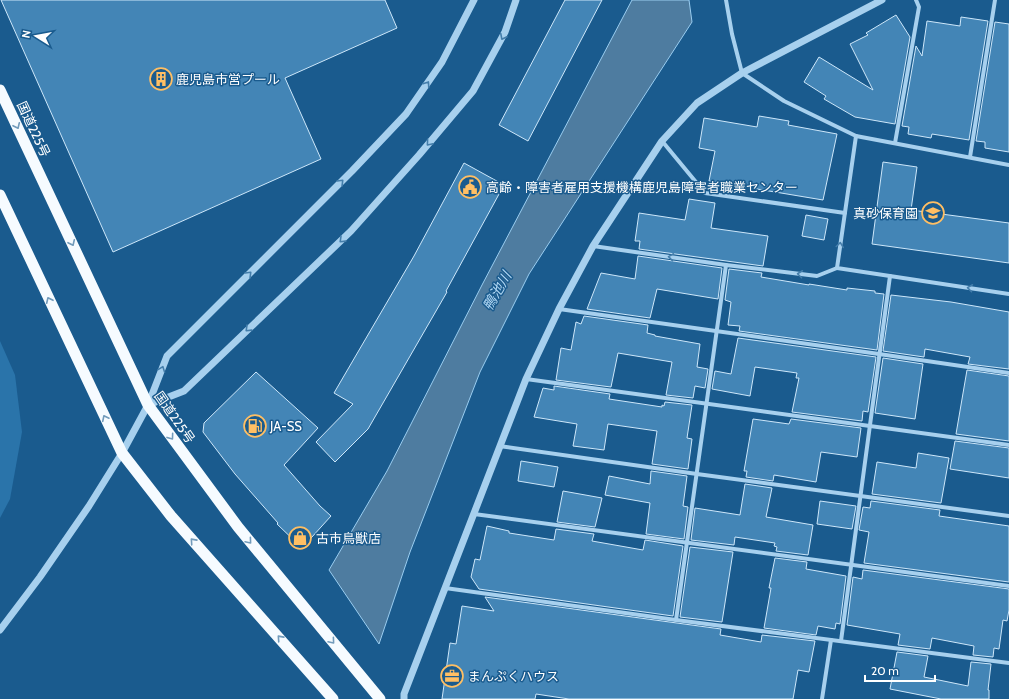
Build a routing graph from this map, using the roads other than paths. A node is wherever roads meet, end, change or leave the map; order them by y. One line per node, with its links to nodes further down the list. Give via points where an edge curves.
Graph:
1 (474, 0): 27 (street, one-way to 1, via 167,356 406,114 442,62)
2 (516, 0): 27 (street, one-way to 27, via 505,32 473,91 351,231 184,391)
3 (726, 0): 7 (street)
4 (882, 0): 7 (street)
5 (916, 0): 11 (street, via 919,8)
6 (995, 0): 12 (street)
7 (742, 73): 9 (street, via 784,101); 10 (street, via 697,103)
8 (0, 90): 27 (highway, 国道225号, one-way to 27)
9 (856, 136): 11 (street); 15 (street)
10 (662, 141): 15 (street, via 705,193); 16 (street)
11 (895, 143): 12 (street)
12 (970, 157): 13 (street)
13 (1009, 165)
14 (0, 195): 31 (highway, one-way to 14)
15 (845, 213): 18 (street, one-way to 15)
16 (593, 246): 17 (street, one-way to 16); 21 (street)
17 (726, 265): 18 (street, one-way to 17, via 817,276); 22 (street)
18 (837, 268): 19 (street)
19 (890, 276): 20 (street, one-way to 19); 23 (street)
20 (1009, 294)
21 (559, 309): 22 (street); 25 (street)
22 (717, 331): 23 (street); 26 (street)
23 (880, 354): 24 (street); 28 (street)
24 (1009, 373)
25 (526, 379): 26 (street); 30 (street)
26 (707, 403): 28 (street); 32 (street)
27 (148, 405): 31 (street); 46 (highway, 国道225号, one-way to 46, via 238,527)
28 (870, 425): 29 (street); 33 (street)
29 (1009, 445)
30 (499, 446): 32 (street); 34 (street)
31 (122, 453): 41 (street, via 40,577); 45 (highway, one-way to 31, via 171,516)
32 (697, 474): 33 (street); 36 (street)
33 (860, 495): 35 (street); 37 (street)
34 (474, 514): 36 (street); 39 (street)
35 (1009, 516)
36 (687, 544): 37 (street); 40 (street)
37 (851, 565): 38 (street); 43 (street)
38 (1009, 586)
39 (445, 588): 40 (street); 47 (street)
40 (676, 620): 42 (street)
41 (0, 630)
42 (831, 640): 43 (street); 48 (street)
43 (841, 641): 44 (street)
44 (1009, 663)
45 (333, 699)
46 (380, 699)
47 (404, 699)
48 (822, 699)

